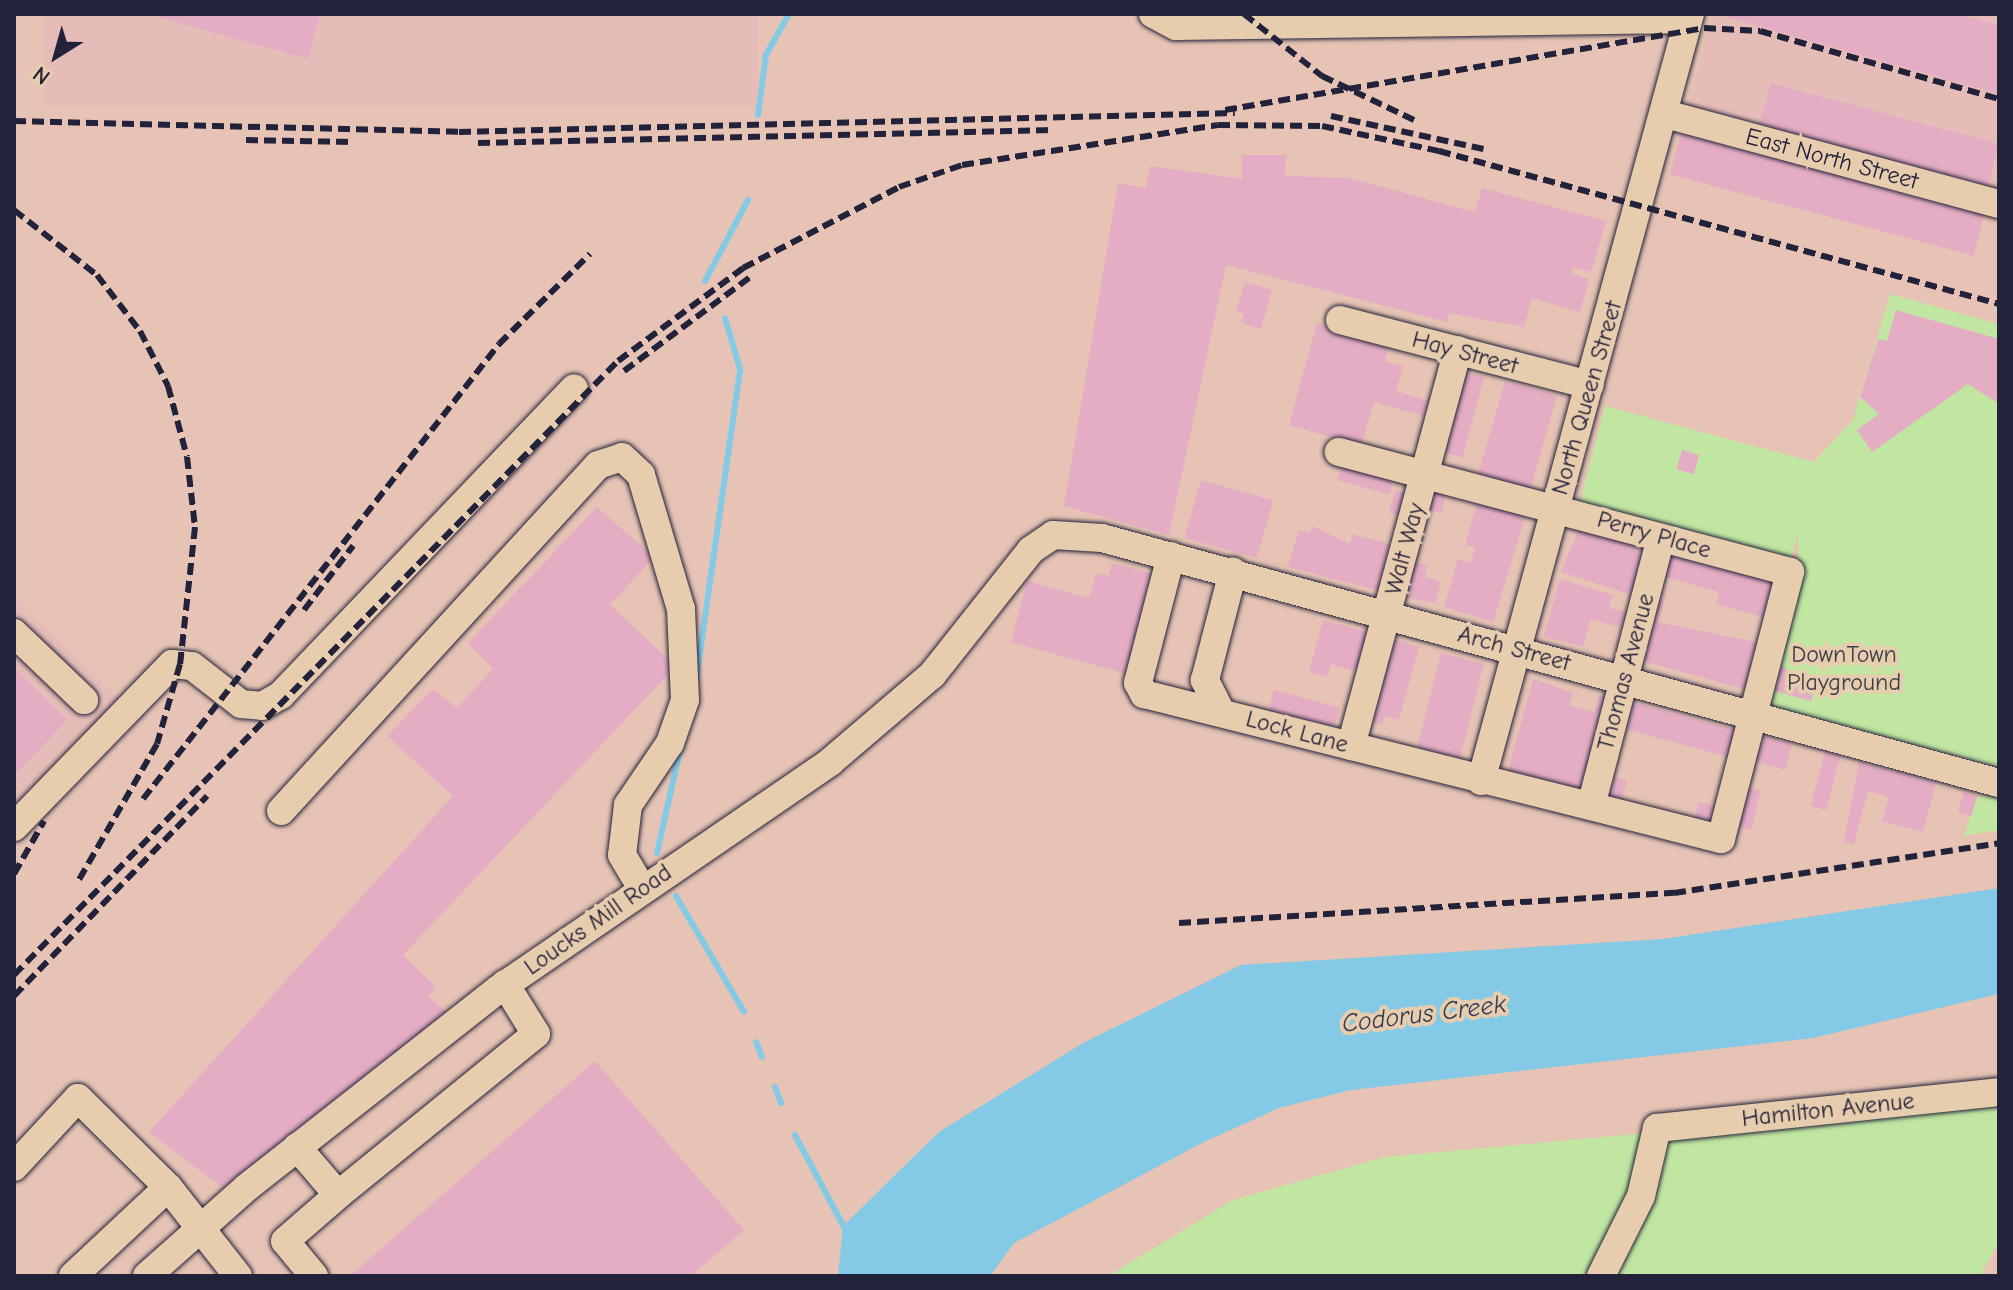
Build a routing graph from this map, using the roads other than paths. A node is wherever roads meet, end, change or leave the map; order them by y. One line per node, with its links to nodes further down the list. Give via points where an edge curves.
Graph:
1 (1153, 14): 2 (street, via 1176,26)
2 (1689, 16): 3 (street, North Queen Street)
3 (1665, 114): 4 (street, East North Street); 7 (street, North Queen Street)
4 (1999, 204)
5 (1340, 320): 6 (street, Hay Street)
6 (1458, 350): 7 (street, Hay Street); 10 (street, Walt Way)
7 (1590, 385): 11 (street, North Queen Street)
8 (574, 388): 28 (street, via 281,695 262,706 241,704 192,666 172,664)
9 (1339, 452): 10 (street, Perry Place)
10 (1424, 476): 11 (street, Perry Place); 16 (street, Walt Way)
11 (1557, 507): 12 (street, Perry Place); 18 (street, North Queen Street)
12 (1661, 538): 19 (street, Thomas Avenue); 22 (street, Perry Place, via 1790,572)
13 (1031, 550): 14 (street, Arch Street, via 1074,533); 29 (street, Loucks Mill Road, via 932,675 886,716 830,762)
14 (1171, 556): 15 (street, Arch Street); 21 (street, Lock Lane, via 1138,690)
15 (1233, 572): 16 (street, Arch Street); 21 (street, via 1205,680)
16 (1388, 614): 18 (street, Arch Street); 23 (street, Walt Way)
17 (14, 633): 20 (street)
18 (1517, 650): 19 (street, Arch Street); 24 (street, North Queen Street)
19 (1623, 678): 22 (street, Arch Street); 26 (street, Thomas Avenue)
20 (84, 700)
21 (1221, 712): 23 (street, Lock Lane)
22 (1754, 718): 25 (street, Arch Street); 26 (street, Lock Lane, via 1721,839)
23 (1351, 746): 24 (street, Lock Lane)
24 (1481, 781): 26 (street, Lock Lane)
25 (1999, 783)
26 (1591, 806)
27 (281, 811): 29 (street, via 598,465 622,457 641,475 681,609 685,700 670,743 628,805 622,855)
28 (14, 827)
29 (642, 888): 30 (street, Loucks Mill Road)
30 (505, 984): 32 (street, Loucks Mill Road); 35 (street, via 536,1034)
31 (1999, 1092): 41 (street, Hamilton Avenue, via 1657,1128 1641,1196)
32 (297, 1147): 35 (street); 36 (street, Loucks Mill Road)
33 (14, 1167): 34 (street, via 78,1098)
34 (168, 1187): 36 (street); 38 (street)
35 (338, 1195): 40 (street, via 285,1241)
36 (200, 1229): 37 (street); 39 (street, Loucks Mill Road)
37 (230, 1273)
38 (73, 1276)
39 (147, 1276)
40 (314, 1276)
41 (1601, 1276)

